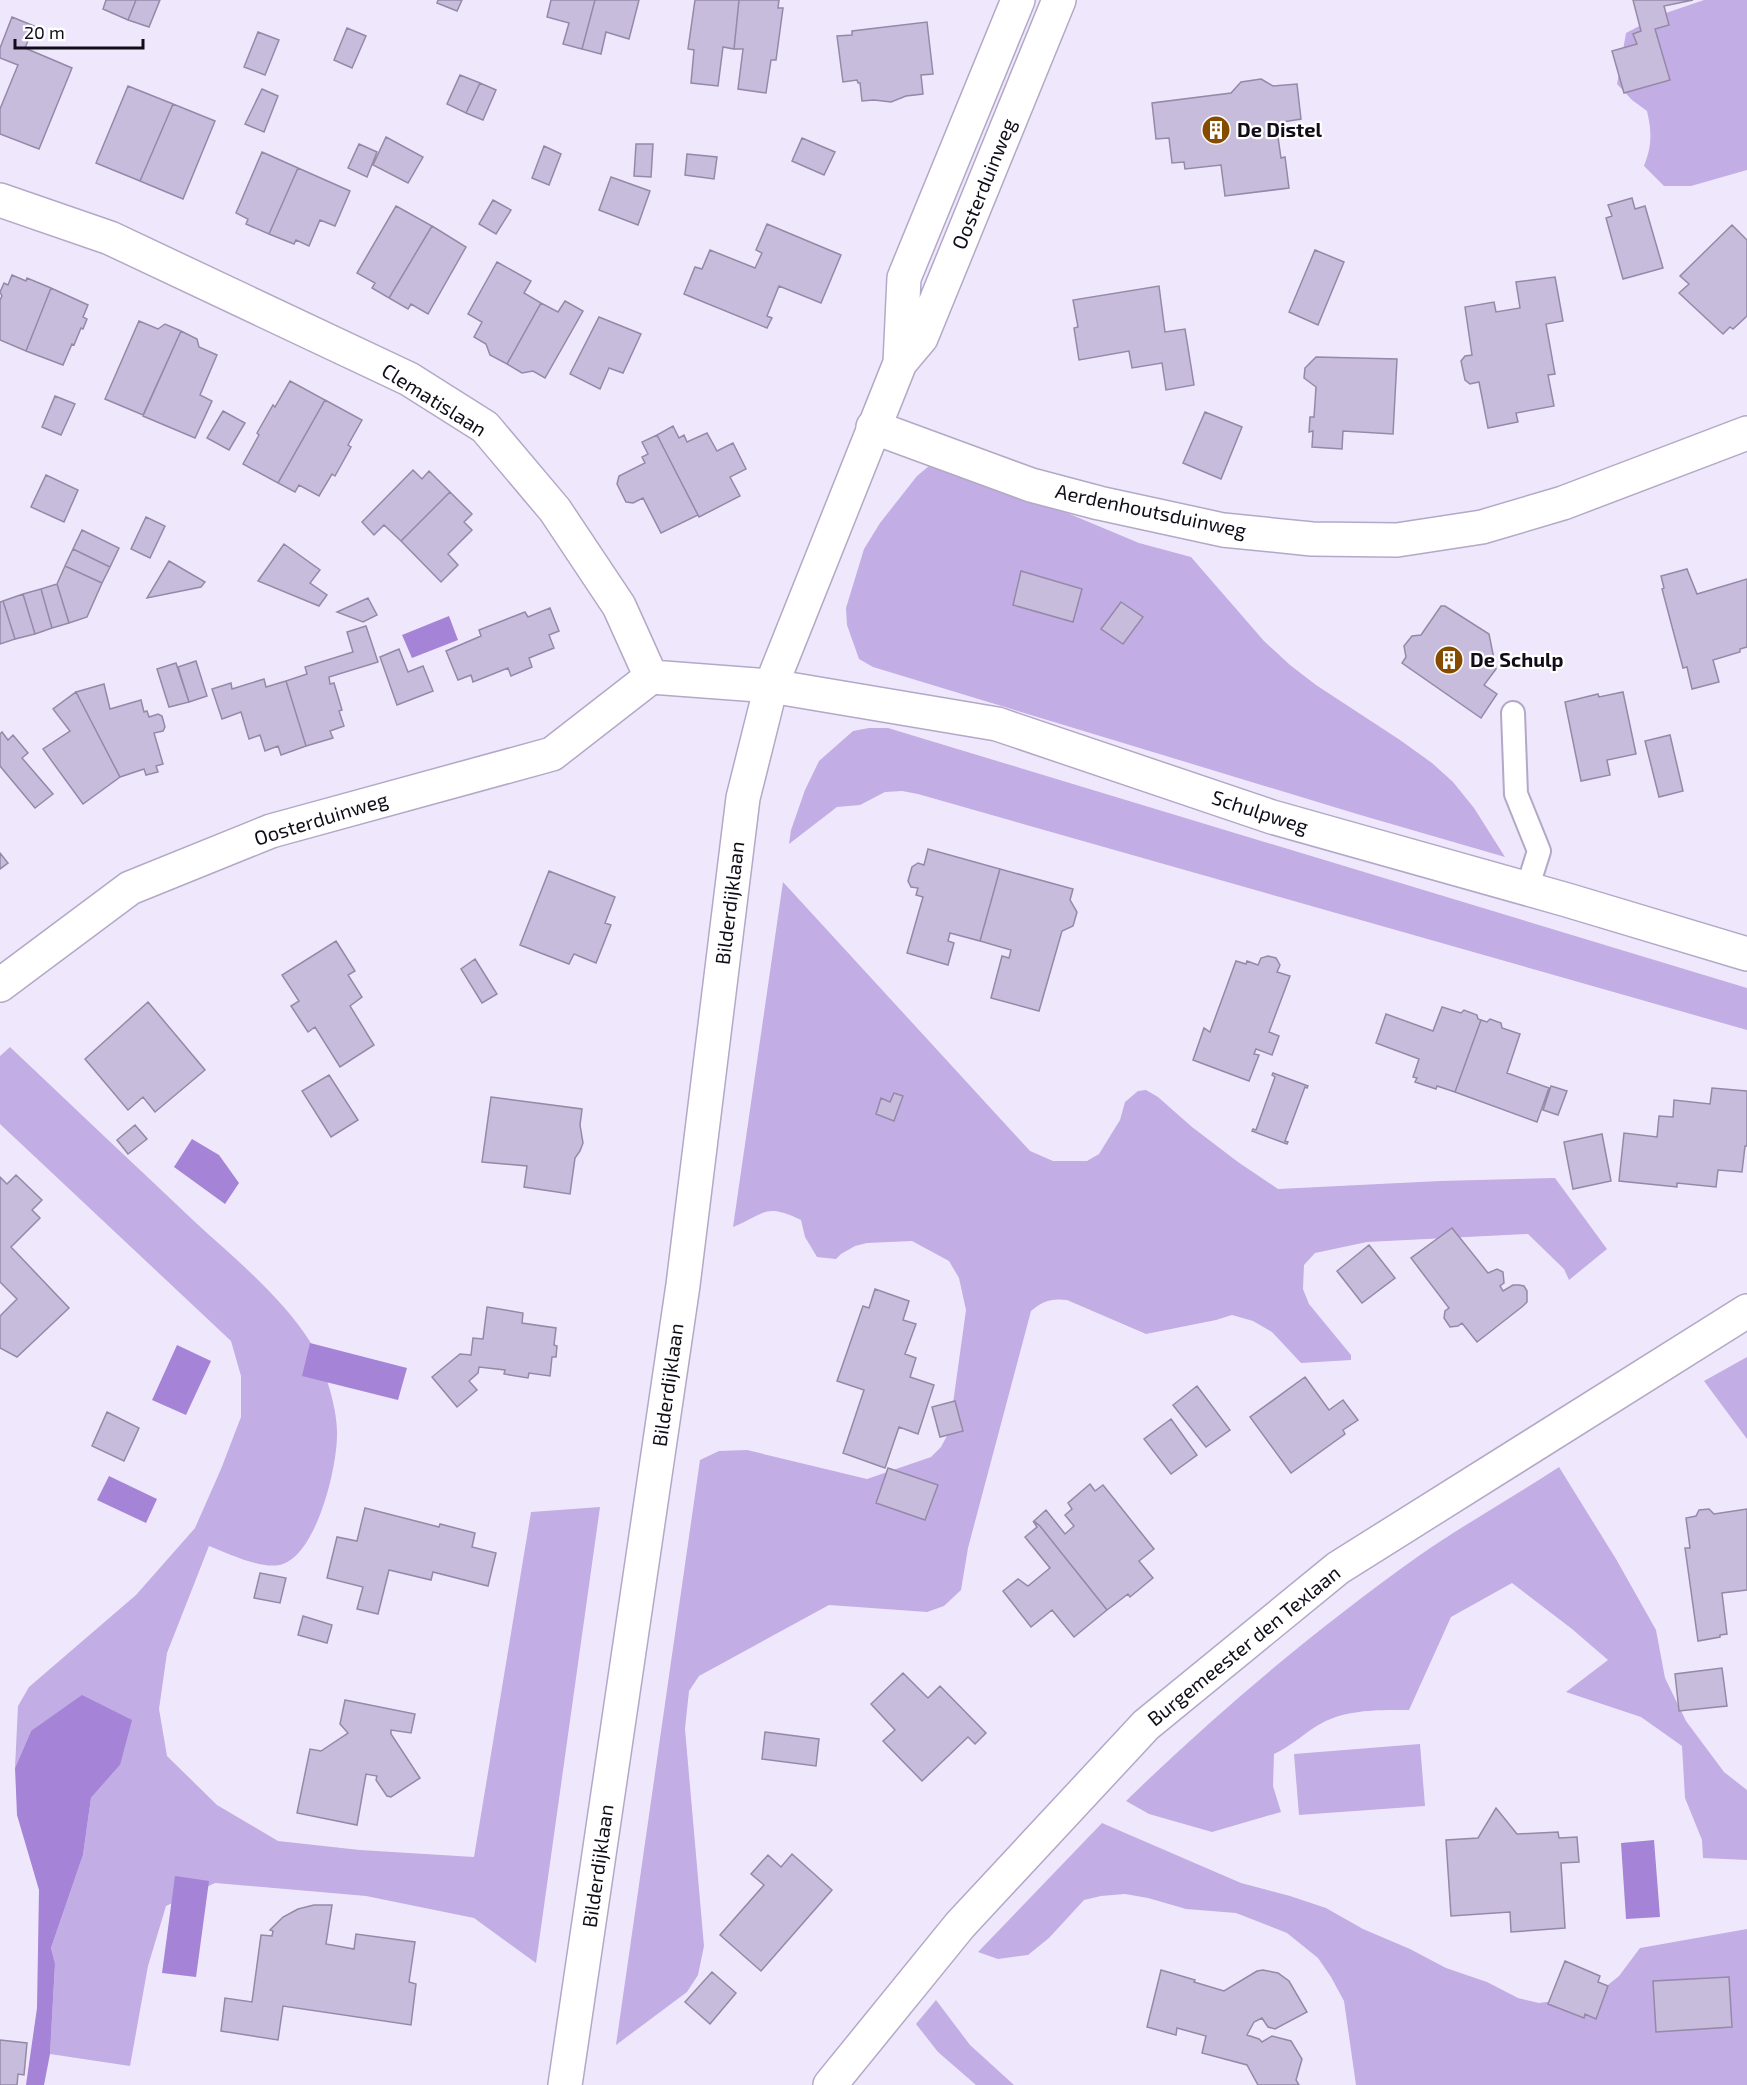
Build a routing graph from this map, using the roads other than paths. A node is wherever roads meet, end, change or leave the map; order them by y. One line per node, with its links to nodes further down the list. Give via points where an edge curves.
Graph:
1 (1018, 0): 4 (street, Oosterduinweg, via 904,278)
2 (1059, 0): 4 (street, Oosterduinweg, via 921,338)
3 (0, 200): 7 (street, Clematislaan, via 110,238 409,379 485,427 562,519 619,606)
4 (900, 363): 5 (street, Oosterduinweg)
5 (873, 427): 6 (street, Aerdenhoutsduinweg, via 1031,485 1223,530 1312,539 1397,540 1482,527 1563,504); 8 (street, Oosterduinweg)
6 (1747, 433)
7 (651, 677): 8 (street); 12 (street, Oosterduinweg, via 552,754 271,831 130,888)
8 (771, 686): 10 (street, Schulpweg, via 997,723 1272,818); 14 (street, Bilderdijklaan, via 743,798 683,1285)
9 (1512, 713): 10 (lane, via 1516,794 1539,851)
10 (1527, 889): 11 (street, Schulpweg)
11 (1747, 954)
12 (0, 985)
13 (1747, 1311): 15 (street, Burgemeester den Texlaan, via 1338,1568 1146,1725 960,1925)
14 (565, 2085)
15 (831, 2085)

